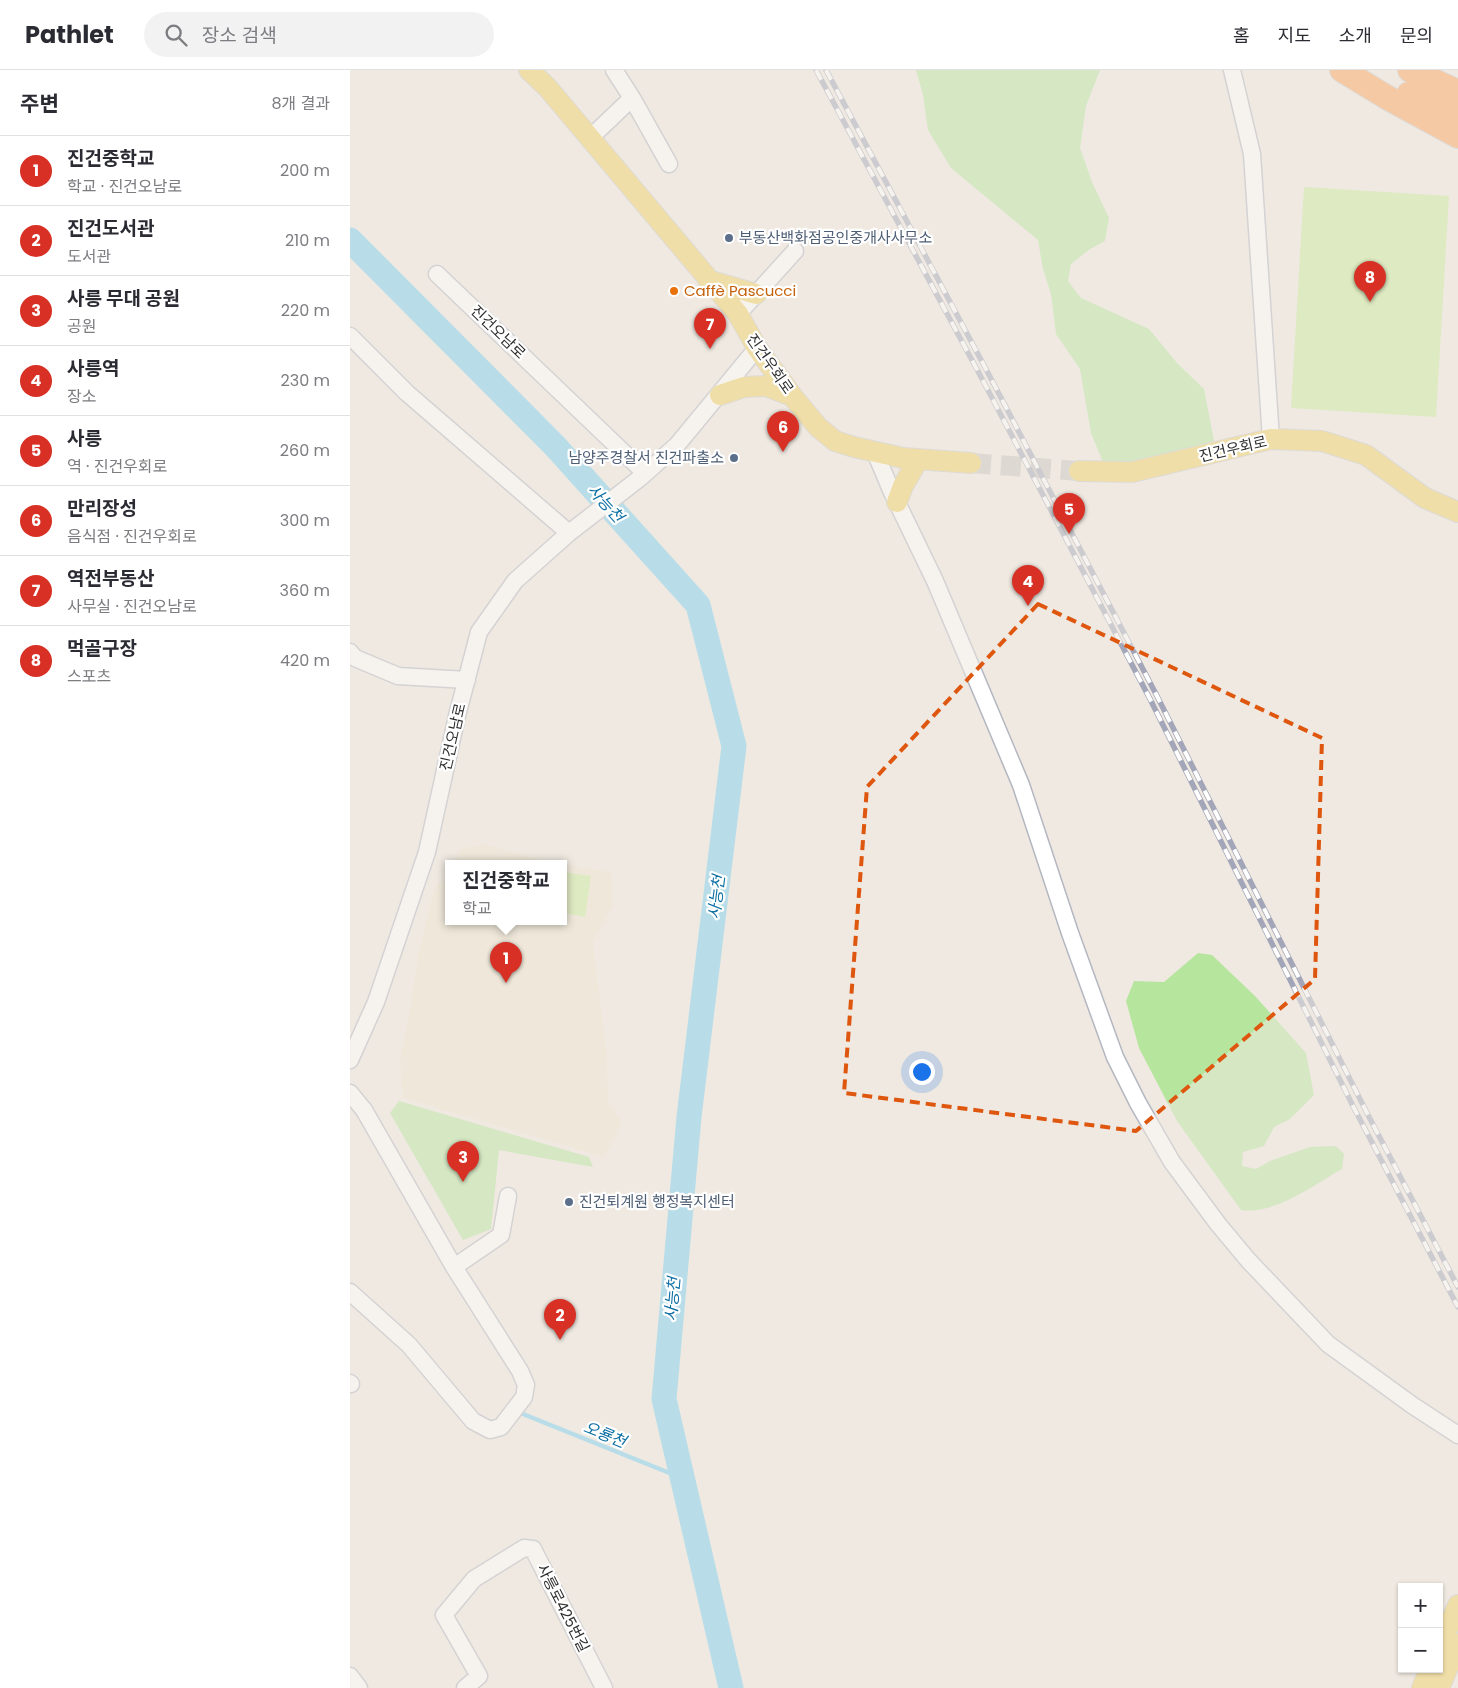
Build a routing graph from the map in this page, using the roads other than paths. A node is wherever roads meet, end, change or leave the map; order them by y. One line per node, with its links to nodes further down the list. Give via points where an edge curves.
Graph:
1 (614, 70): 8 (street)
2 (1232, 70): 22 (street, via 1252,154)
3 (1342, 70): 10 (highway)
4 (1355, 70): 9 (highway)
5 (1410, 70): 7 (highway)
6 (531, 71): 11 (main road, 진건우회로)
7 (1458, 92)
8 (632, 98): 11 (street); 12 (street)
9 (1458, 116)
10 (1458, 136)
11 (590, 138): 15 (main road, 진건우회로)
12 (669, 164)
13 (795, 251): 16 (street)
14 (437, 274): 27 (street, 진건오남로)
15 (708, 280): 16 (main road); 17 (main road, 진건우회로)
16 (756, 294): 17 (street)
17 (738, 314): 19 (main road, 진건우회로)
18 (350, 336): 32 (street, via 407,393)
19 (757, 348): 20 (street, 진건오남로); 21 (main road, 진건우회로)
20 (720, 395): 21 (main road, via 744,387 766,386); 27 (street, 진건오남로, via 677,445)
21 (793, 397): 23 (main road, 진건우회로, via 818,427 835,441)
22 (1271, 439): 26 (main road, 진건우회로, via 1132,472); 28 (main road, 진건우회로, via 1322,441 1366,455)
23 (875, 452): 24 (main road, 진건우회로); 29 (street)
24 (918, 460): 25 (main road, 진건우회로); 29 (main road, via 902,486)
25 (971, 463)
26 (1080, 471)
27 (642, 476): 32 (street, 진건오남로)
28 (1425, 498): 30 (main road, 진건우회로); 31 (main road)
29 (897, 502): 40 (street, via 935,581 1021,785 1115,1057 1172,1162 1248,1260 1328,1344)
30 (1458, 512)
31 (1458, 523)
32 (574, 529): 34 (street, 진건오남로, via 516,581 478,632)
33 (352, 658): 34 (street, via 398,676)
34 (466, 680): 35 (street, 진건오남로, via 427,852 376,1002)
35 (350, 1060)
36 (350, 1093): 38 (street, via 364,1110)
37 (508, 1196): 38 (street, via 501,1236)
38 (454, 1267): 39 (street, via 526,1385 524,1397 501,1426 490,1430 472,1421 409,1345)
39 (350, 1292)
40 (1458, 1435)
41 (1458, 1605): 42 (main road)
42 (1443, 1639)
43 (1458, 1644): 50 (main road)
44 (1428, 1673): 49 (main road)
45 (350, 1676): 46 (street)
46 (359, 1688)
47 (465, 1688): 48 (street, 사릉로425번길, via 479,1676 444,1615 474,1579 524,1548 533,1549)
48 (604, 1688)
49 (1422, 1688)
50 (1439, 1688)

